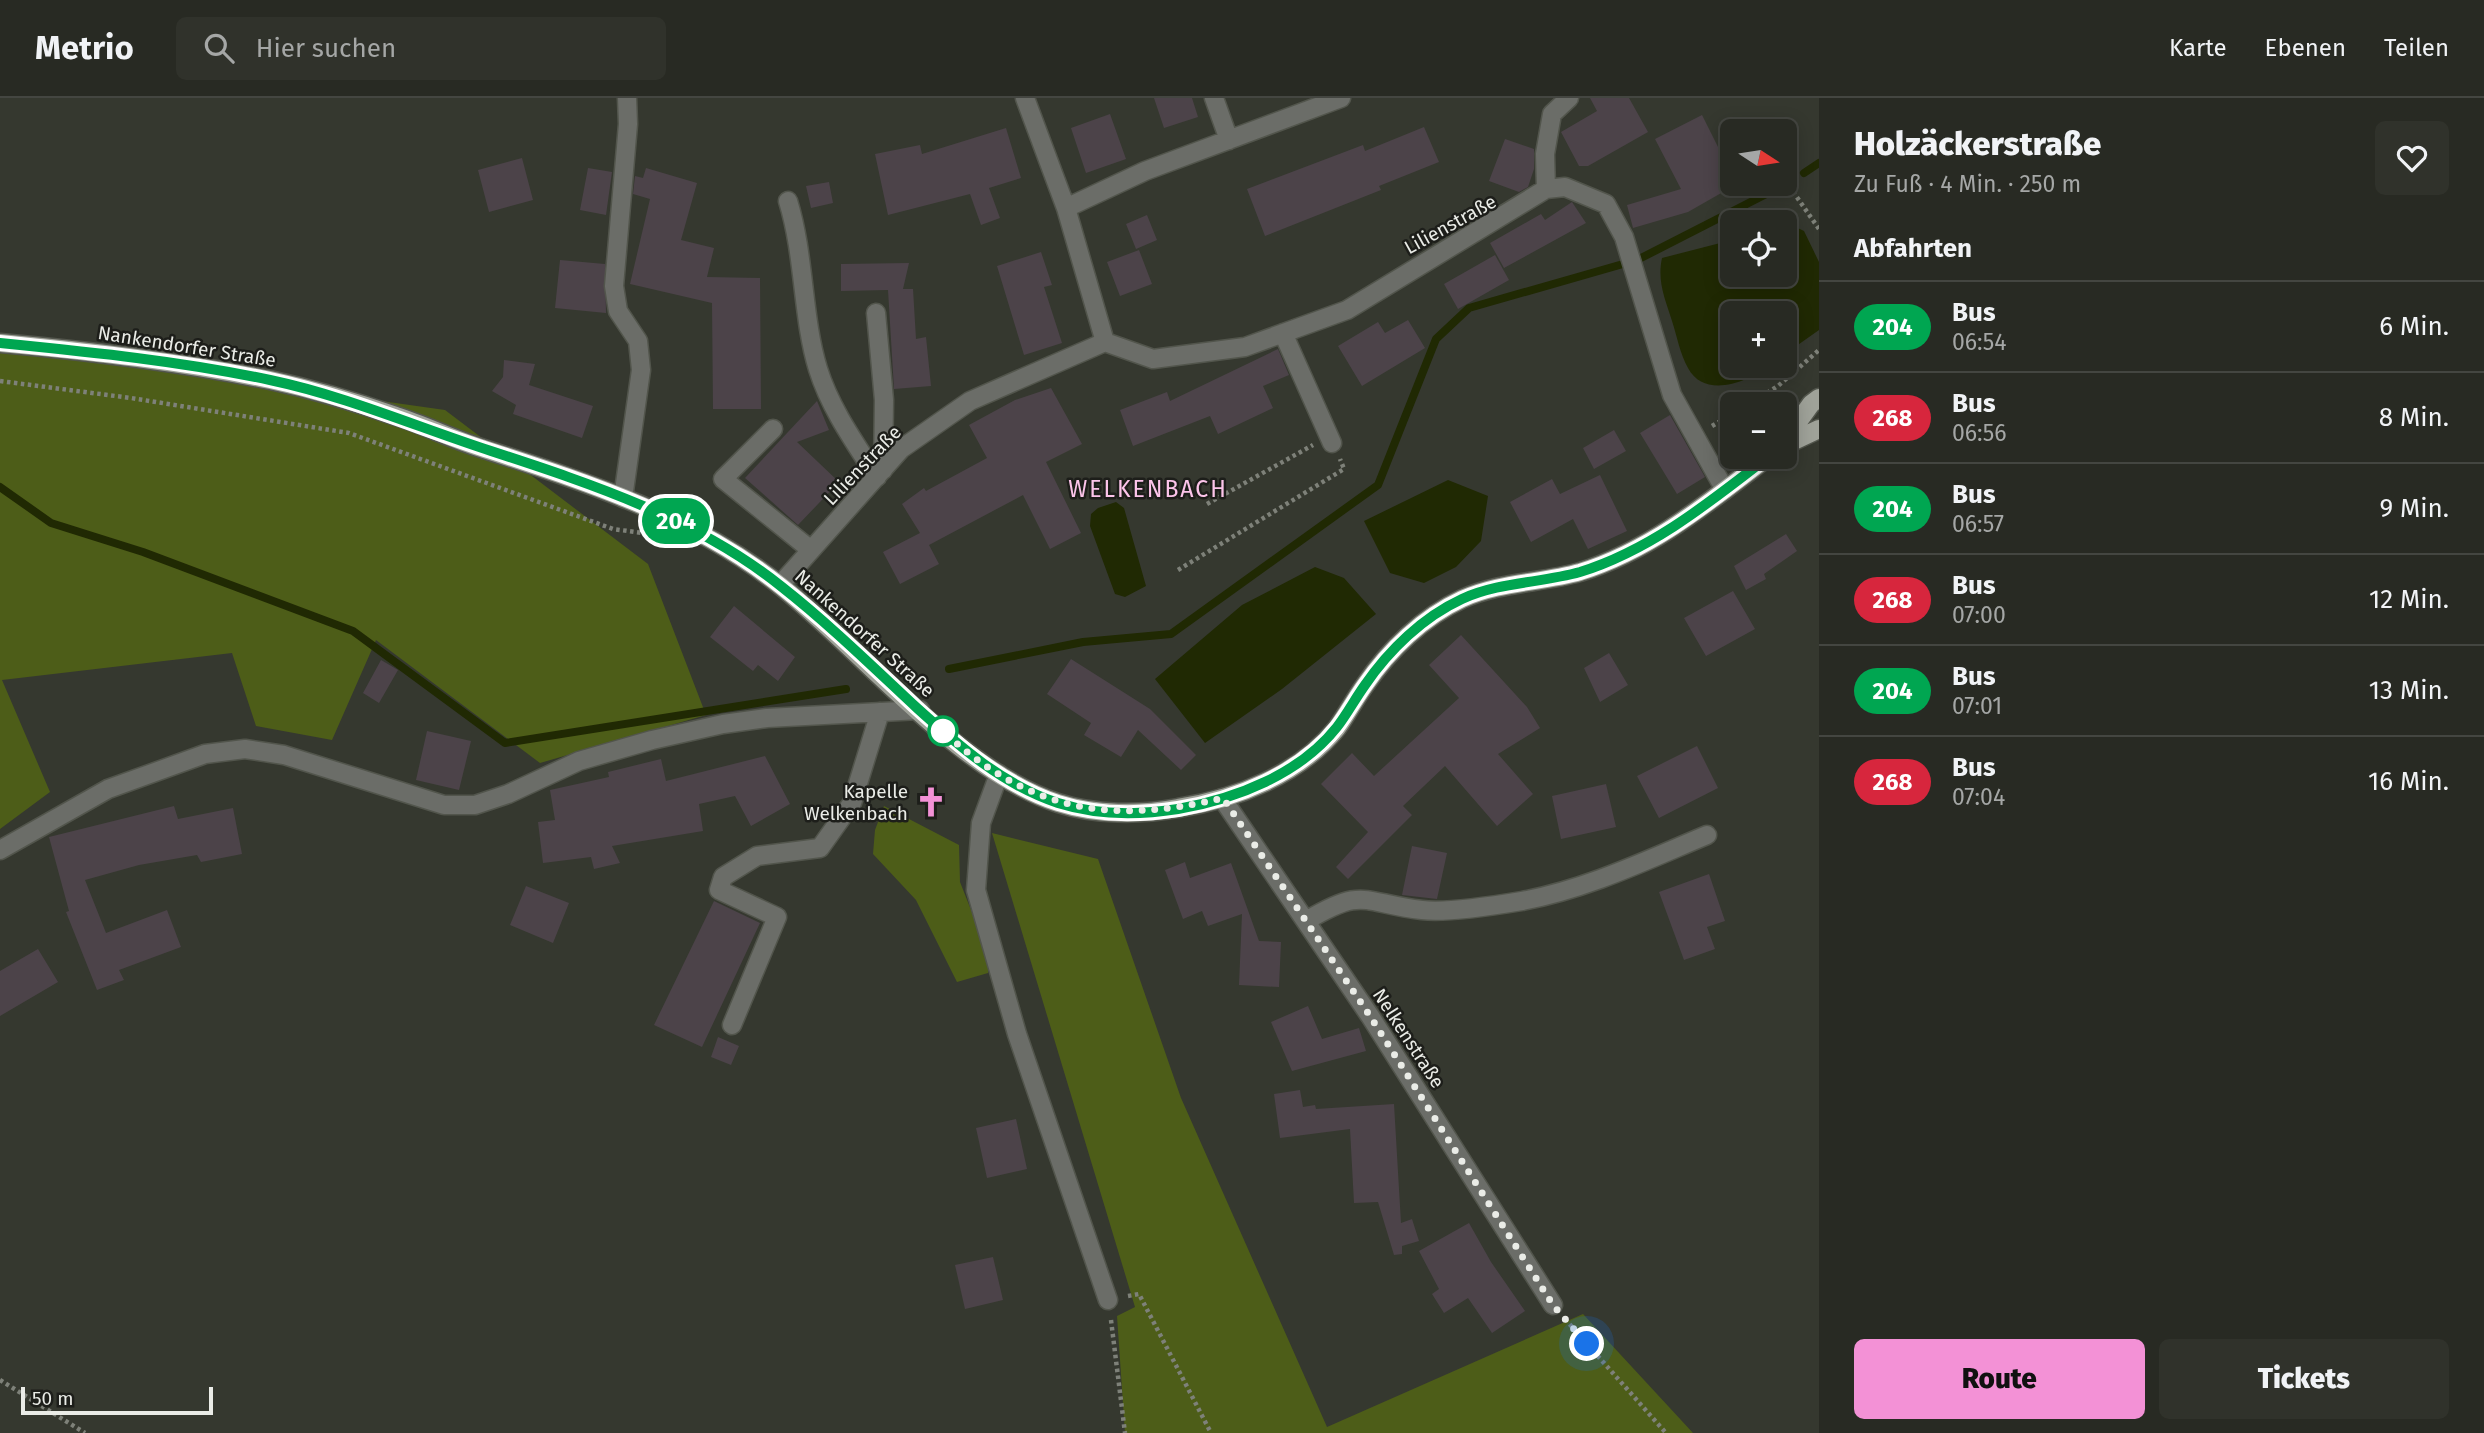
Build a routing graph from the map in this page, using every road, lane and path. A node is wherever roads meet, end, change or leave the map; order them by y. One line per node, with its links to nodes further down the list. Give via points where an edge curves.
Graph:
1 (627, 98): 28 (street, via 614,286 618,311 638,341 641,370)
2 (1025, 98): 10 (street)
3 (1214, 98): 6 (street)
4 (1341, 98): 6 (street)
5 (1569, 98): 7 (street, via 1552,114 1545,154)
6 (1229, 140): 10 (street, via 1145,171)
7 (1546, 189): 13 (street, Lilienstraße, via 1347,310); 27 (street, via 1565,187 1606,204 1624,237 1672,395)
8 (1796, 196): 11 (path)
9 (788, 201): 26 (street, via 797,228 818,369 845,428)
10 (1066, 208): 14 (street)
11 (1819, 229)
12 (876, 313): 26 (street, via 884,400)
13 (1283, 333): 14 (street, Lilienstraße, via 1245,346 1153,359); 24 (street)
14 (1105, 342): 26 (street, Lilienstraße, via 970,401 901,449)
15 (0, 343): 28 (main road, Nankendorfer Straße, via 109,353 272,381 395,415)
16 (1819, 350): 18 (path)
17 (0, 381): 30 (path, via 349,433 613,529)
18 (1768, 392)
19 (1819, 398): 20 (main road)
20 (1797, 425)
21 (773, 429): 31 (street, via 723,479)
22 (1819, 429): 23 (main road)
23 (1797, 438)
24 (1331, 440): 29 (path); 32 (path, via 1344,469)
25 (1752, 469): 27 (main road, Nankendorfer Straße)
26 (880, 474): 31 (street, Lilienstraße)
27 (1725, 490): 37 (main road, Nankendorfer Straße, via 1618,558 1573,574 1463,599 1423,622 1368,680 1336,729 1313,751 1284,772)
28 (623, 498): 33 (main road, Nankendorfer Straße, via 716,543)
29 (1207, 503)
30 (652, 534)
31 (811, 550): 33 (street, Lilienstraße)
32 (1178, 570)
33 (780, 585): 34 (main road, Nankendorfer Straße)
34 (920, 710): 35 (street); 36 (main road, Nankendorfer Straße, via 952,741)
35 (880, 712): 39 (street, via 767,718 652,740 579,761 475,805 444,805 284,755 245,749 205,754 108,789); 41 (street, via 852,803 821,848 757,856 723,877 719,890 777,917)
36 (999, 774): 37 (main road, Nankendorfer Straße, via 1062,804 1105,811 1178,808); 42 (street, via 981,823 976,890 1017,1034)
37 (1223, 798): 40 (street, Nelkenstraße)
38 (1707, 835): 40 (street, via 1590,884 1522,901 1424,911 1360,897 1339,902)
39 (0, 850)
40 (1306, 921): 43 (street, Nelkenstraße)
41 (732, 1025)
42 (1108, 1300): 46 (path); 47 (path, via 1139,1294)
43 (1553, 1305): 48 (path)
44 (0, 1380): 45 (path)
45 (85, 1433)
46 (1125, 1433)
47 (1210, 1433)
48 (1666, 1433)

